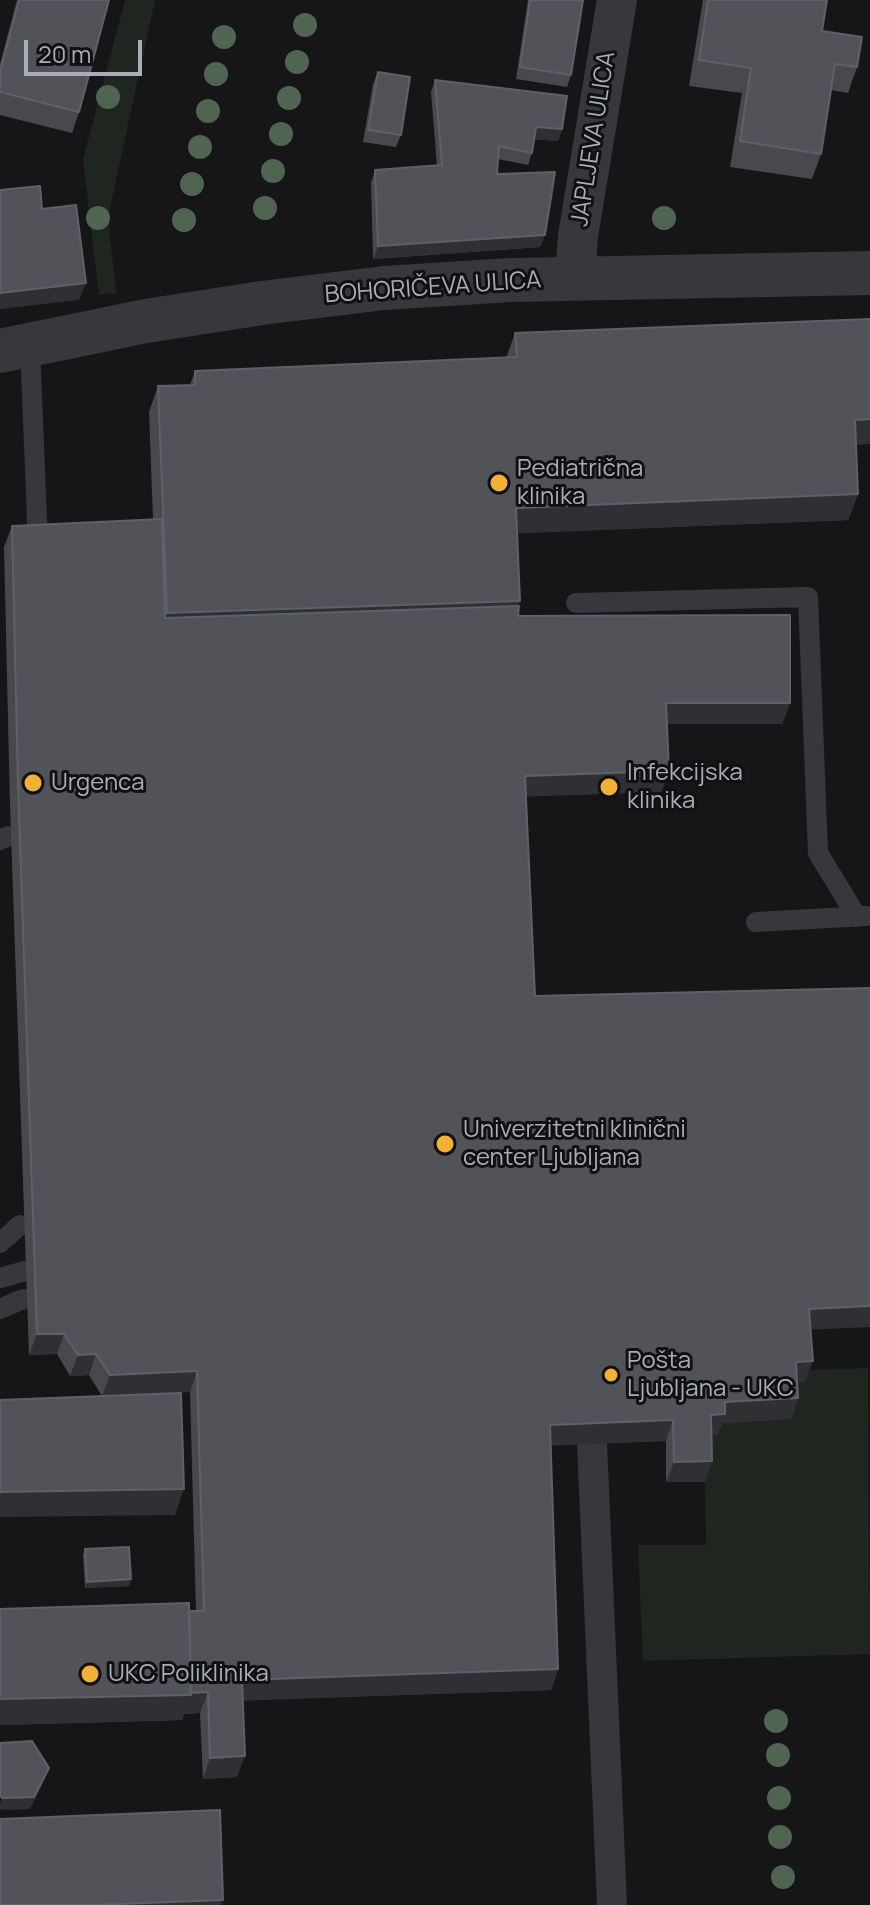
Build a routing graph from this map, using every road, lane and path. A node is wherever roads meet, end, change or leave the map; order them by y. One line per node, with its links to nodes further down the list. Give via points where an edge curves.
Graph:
1 (617, 0): 3 (street, JAPLJEVA ULICA)
2 (870, 273): 3 (street, BOHORIČEVA ULICA)
3 (575, 279): 4 (street, BOHORIČEVA ULICA, via 321,295 146,321)
4 (15, 348): 5 (lane)
5 (38, 545)
6 (576, 603): 7 (lane, via 808,597 818,853)
7 (864, 916): 8 (lane)
8 (756, 922)
9 (20, 1225): 10 (lane)
10 (0, 1243)
11 (25, 1271): 12 (lane)
12 (0, 1278)
13 (23, 1299): 14 (lane)
14 (0, 1309)
15 (592, 1443): 16 (street)
16 (612, 1905)

